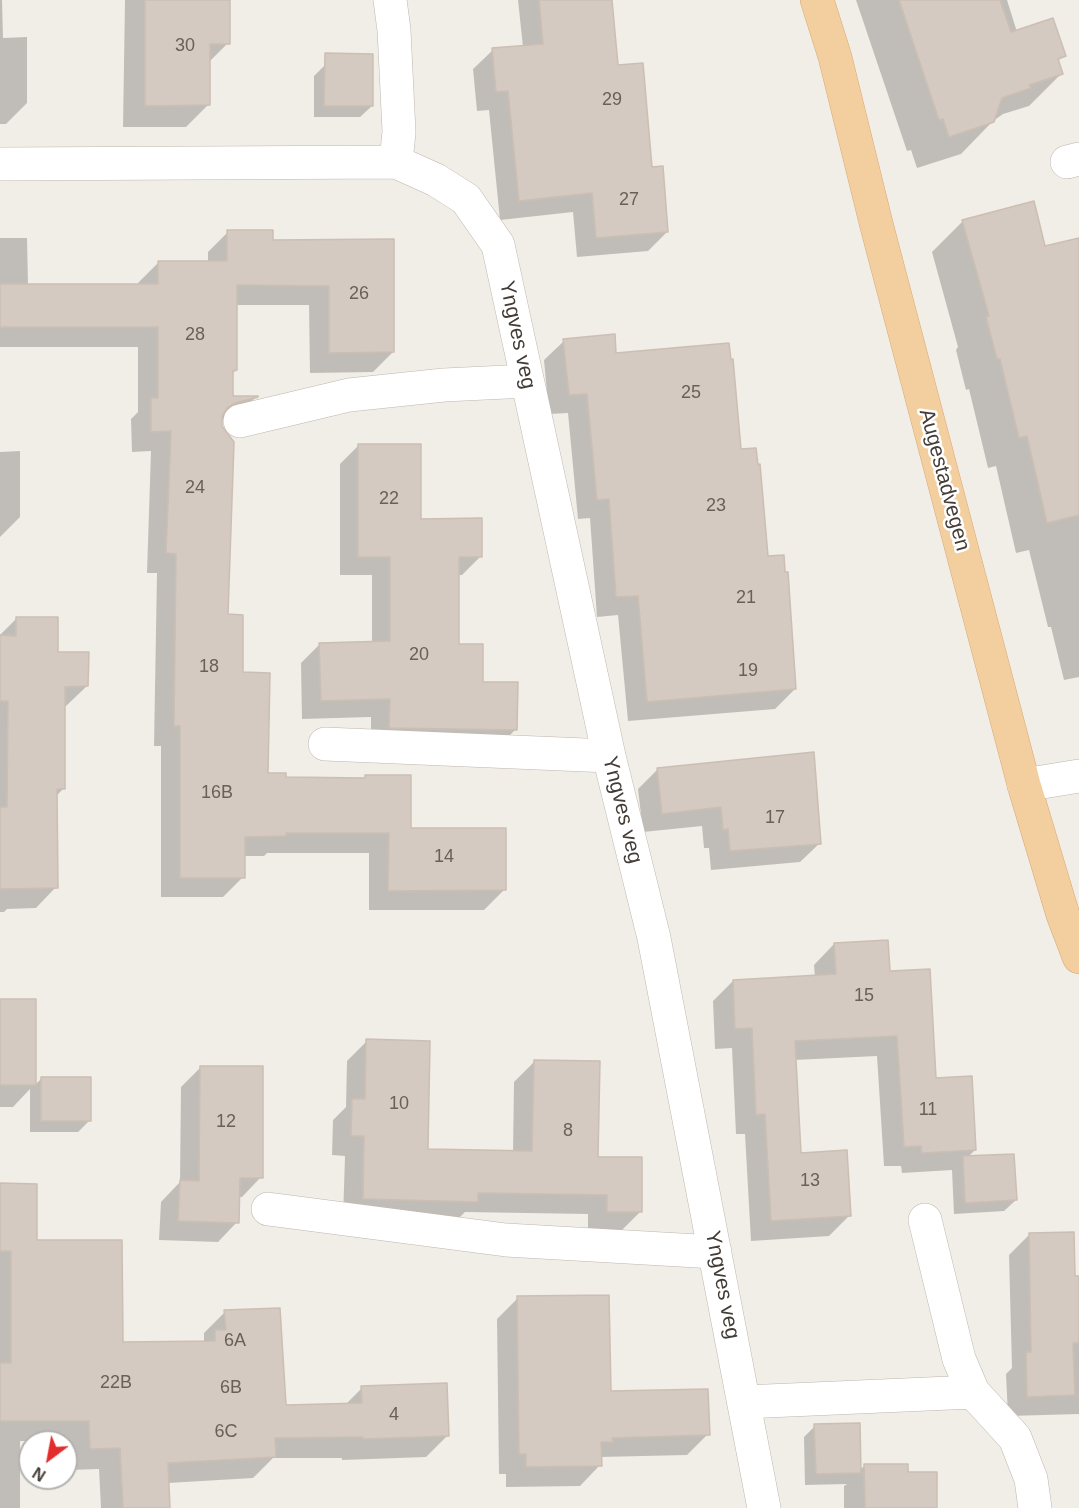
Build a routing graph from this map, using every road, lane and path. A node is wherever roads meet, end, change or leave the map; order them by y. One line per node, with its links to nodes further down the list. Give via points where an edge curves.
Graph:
1 (390, 0): 3 (street, via 399,132)
2 (817, 0): 10 (main road, Augestadvegen)
3 (396, 162): 4 (street, Yngves veg); 5 (street, Yngves veg, via 466,199 498,245)
4 (0, 164)
5 (527, 381): 6 (street, via 349,394); 8 (street, Yngves veg)
6 (240, 421)
7 (325, 744): 8 (street)
8 (609, 756): 14 (street, Yngves veg, via 654,938)
9 (1079, 776): 10 (street)
10 (1024, 785): 11 (main road, Augestadvegen)
11 (1079, 957)
12 (268, 1209): 14 (street, via 506,1240)
13 (925, 1220): 15 (street, via 959,1359)
14 (716, 1252): 16 (street, Yngves veg)
15 (973, 1392): 16 (street); 18 (street, via 1015,1438 1031,1479)
16 (744, 1402): 17 (street, Yngves veg)
17 (764, 1508)
18 (1035, 1508)

